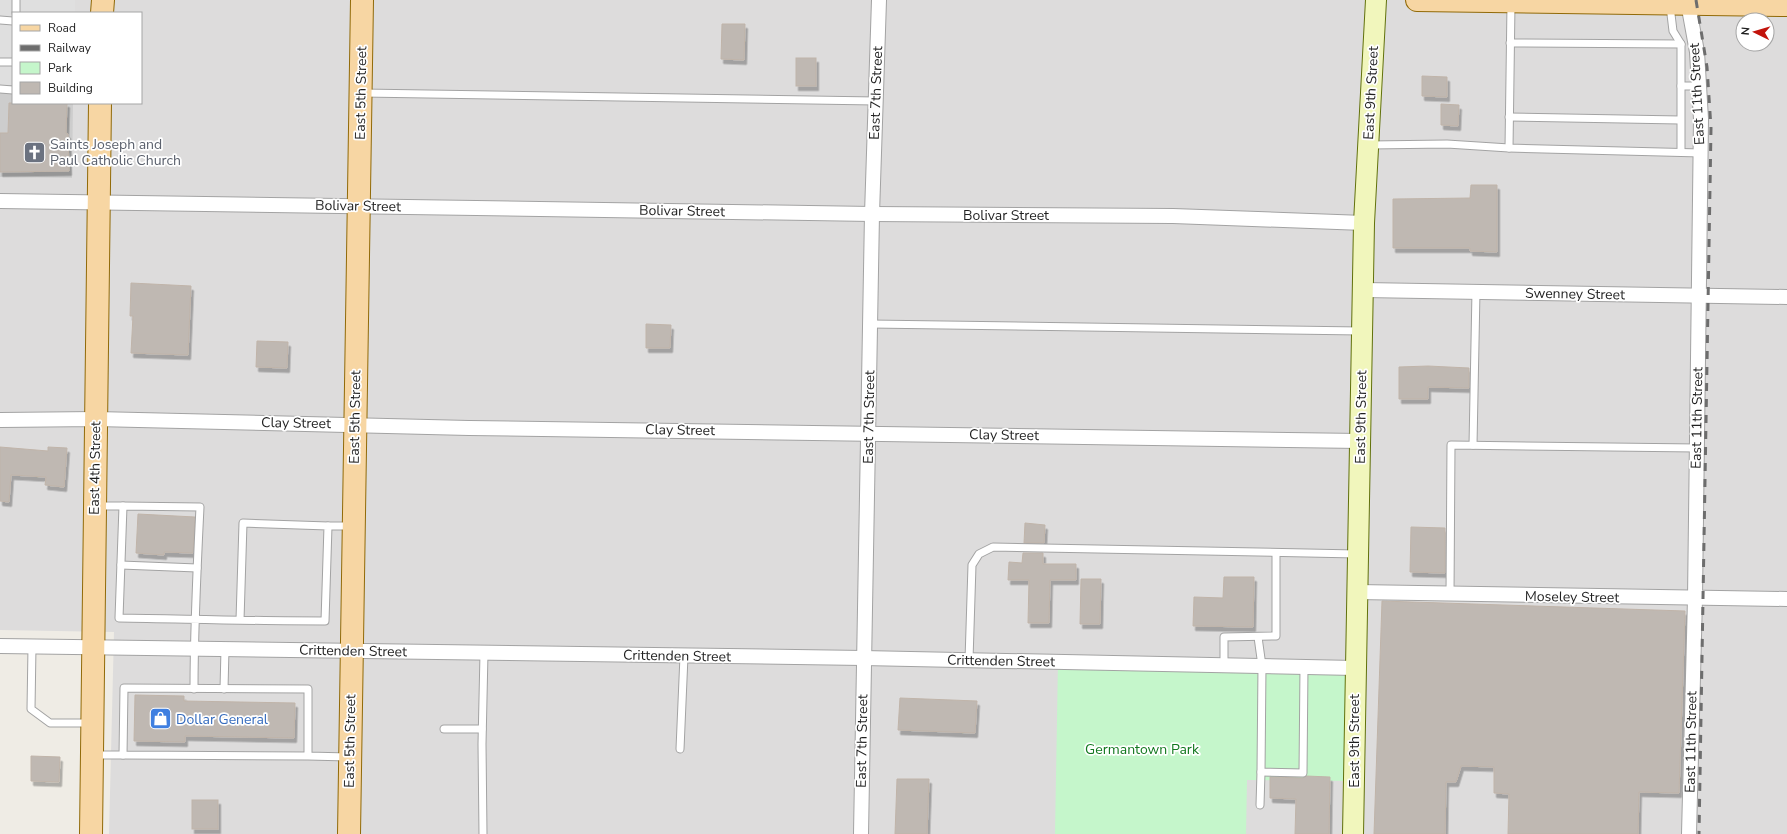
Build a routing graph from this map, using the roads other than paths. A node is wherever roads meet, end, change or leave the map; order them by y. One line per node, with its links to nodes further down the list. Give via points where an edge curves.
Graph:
1 (16, 0): 10 (lane)
2 (103, 0): 11 (main road)
3 (362, 0): 22 (main road, East 5th Street)
4 (879, 0): 23 (street, East 7th Street)
5 (1376, 0): 27 (street, East 9th Street)
6 (1417, 0): 7 (main road)
7 (1512, 1): 8 (main road); 14 (lane)
8 (1678, 3): 9 (main road); 15 (lane, via 1673,31); 19 (street, East 11th Street, via 1697,52)
9 (1787, 5)
10 (16, 12)
11 (102, 12)
12 (0, 20): 13 (lane)
13 (12, 20)
14 (1510, 43): 15 (lane); 25 (lane)
15 (1680, 44): 18 (lane)
16 (0, 62): 17 (lane)
17 (12, 62)
18 (1680, 86): 19 (lane); 26 (lane)
19 (1699, 86): 30 (street, East 11th Street)
20 (0, 89): 21 (lane)
21 (12, 90)
22 (361, 93): 23 (lane); 33 (main road, East 5th Street)
23 (876, 101): 34 (street, East 7th Street)
24 (100, 104): 32 (main road, East 4th Street)
25 (1509, 117): 26 (lane); 28 (lane)
26 (1680, 120): 29 (lane)
27 (1368, 146): 28 (lane, via 1447,144); 35 (street, East 9th Street)
28 (1509, 148): 29 (lane)
29 (1681, 152): 30 (lane)
30 (1701, 153): 38 (street, East 11th Street)
31 (0, 201): 32 (street, Bolivar Street)
32 (99, 203): 33 (street, Bolivar Street); 42 (main road, East 4th Street)
33 (359, 206): 34 (street, Bolivar Street); 44 (main road, East 5th Street)
34 (872, 214): 35 (street, Bolivar Street, via 1173,216); 40 (street, East 7th Street)
35 (1364, 223): 36 (street, East 9th Street)
36 (1364, 290): 37 (street, Swenney Street); 41 (street, East 9th Street)
37 (1476, 291): 38 (street, Swenney Street); 47 (lane)
38 (1699, 296): 39 (street, Swenney Street); 48 (street, East 11th Street)
39 (1787, 297)
40 (870, 324): 41 (lane); 45 (street, East 7th Street)
41 (1363, 332): 46 (street, East 9th Street)
42 (96, 419): 43 (street, Clay Street); 44 (street, Clay Street); 49 (main road, East 4th Street)
43 (0, 420)
44 (355, 424): 45 (street, Clay Street, via 469,428); 52 (main road, East 5th Street)
45 (868, 432): 46 (street, Clay Street); 72 (street, East 7th Street)
46 (1360, 441): 54 (street, East 9th Street)
47 (1473, 444): 48 (lane); 58 (lane, via 1451,445)
48 (1697, 448): 59 (street, East 11th Street)
49 (95, 506): 50 (lane); 66 (main road, East 4th Street)
50 (123, 506): 55 (lane); 56 (lane, via 200,507)
51 (328, 526): 52 (lane); 62 (lane, via 325,622); 62 (lane, via 243,523)
52 (354, 526): 69 (main road, East 5th Street)
53 (1276, 553): 54 (lane); 63 (lane, via 1276,636); 73 (lane, via 993,547 980,554 972,565)
54 (1358, 554): 57 (street, East 9th Street)
55 (121, 565): 56 (lane); 61 (lane, via 119,618)
56 (197, 568): 61 (lane)
57 (1357, 592): 58 (street, Moseley Street); 77 (street, East 9th Street)
58 (1450, 595): 59 (street, Moseley Street)
59 (1695, 598): 60 (street, Moseley Street); 95 (street, East 11th Street)
60 (1787, 598)
61 (195, 620): 62 (lane); 67 (lane)
62 (240, 620)
63 (1258, 637): 74 (lane, via 1224,637); 75 (lane)
64 (0, 646): 65 (street, Crittenden Street)
65 (32, 647): 66 (street, Crittenden Street); 80 (lane, via 31,709 50,723)
66 (94, 648): 67 (street, Crittenden Street); 80 (main road, East 4th Street)
67 (194, 649): 68 (street, Crittenden Street); 78 (lane)
68 (225, 649): 69 (street, Crittenden Street); 79 (lane)
69 (351, 651): 70 (street, Crittenden Street); 87 (main road, East 5th Street)
70 (484, 653): 71 (street, Crittenden Street); 82 (lane)
71 (684, 656): 72 (street, Crittenden Street); 83 (lane)
72 (863, 658): 73 (street, Crittenden Street); 93 (street, East 7th Street)
73 (969, 660): 74 (street, Crittenden Street)
74 (1224, 665): 75 (street, Crittenden Street)
75 (1262, 666): 76 (street, Crittenden Street); 88 (lane)
76 (1304, 667): 77 (street, Crittenden Street); 88 (lane, via 1303,773)
77 (1355, 668): 94 (street, East 9th Street)
78 (194, 689): 79 (lane); 85 (lane, via 124,688)
79 (224, 689): 86 (lane, via 308,689)
80 (92, 723): 84 (main road, East 4th Street)
81 (444, 729): 82 (lane)
82 (482, 729): 92 (lane)
83 (680, 749)
84 (92, 755): 85 (lane); 90 (main road, East 4th Street)
85 (123, 755): 86 (lane)
86 (308, 756): 87 (lane)
87 (351, 757): 91 (main road, East 5th Street)
88 (1261, 772): 89 (lane)
89 (1260, 805)
90 (91, 834)
91 (349, 834)
92 (483, 834)
93 (861, 834)
94 (1353, 834)
95 (1689, 834)

